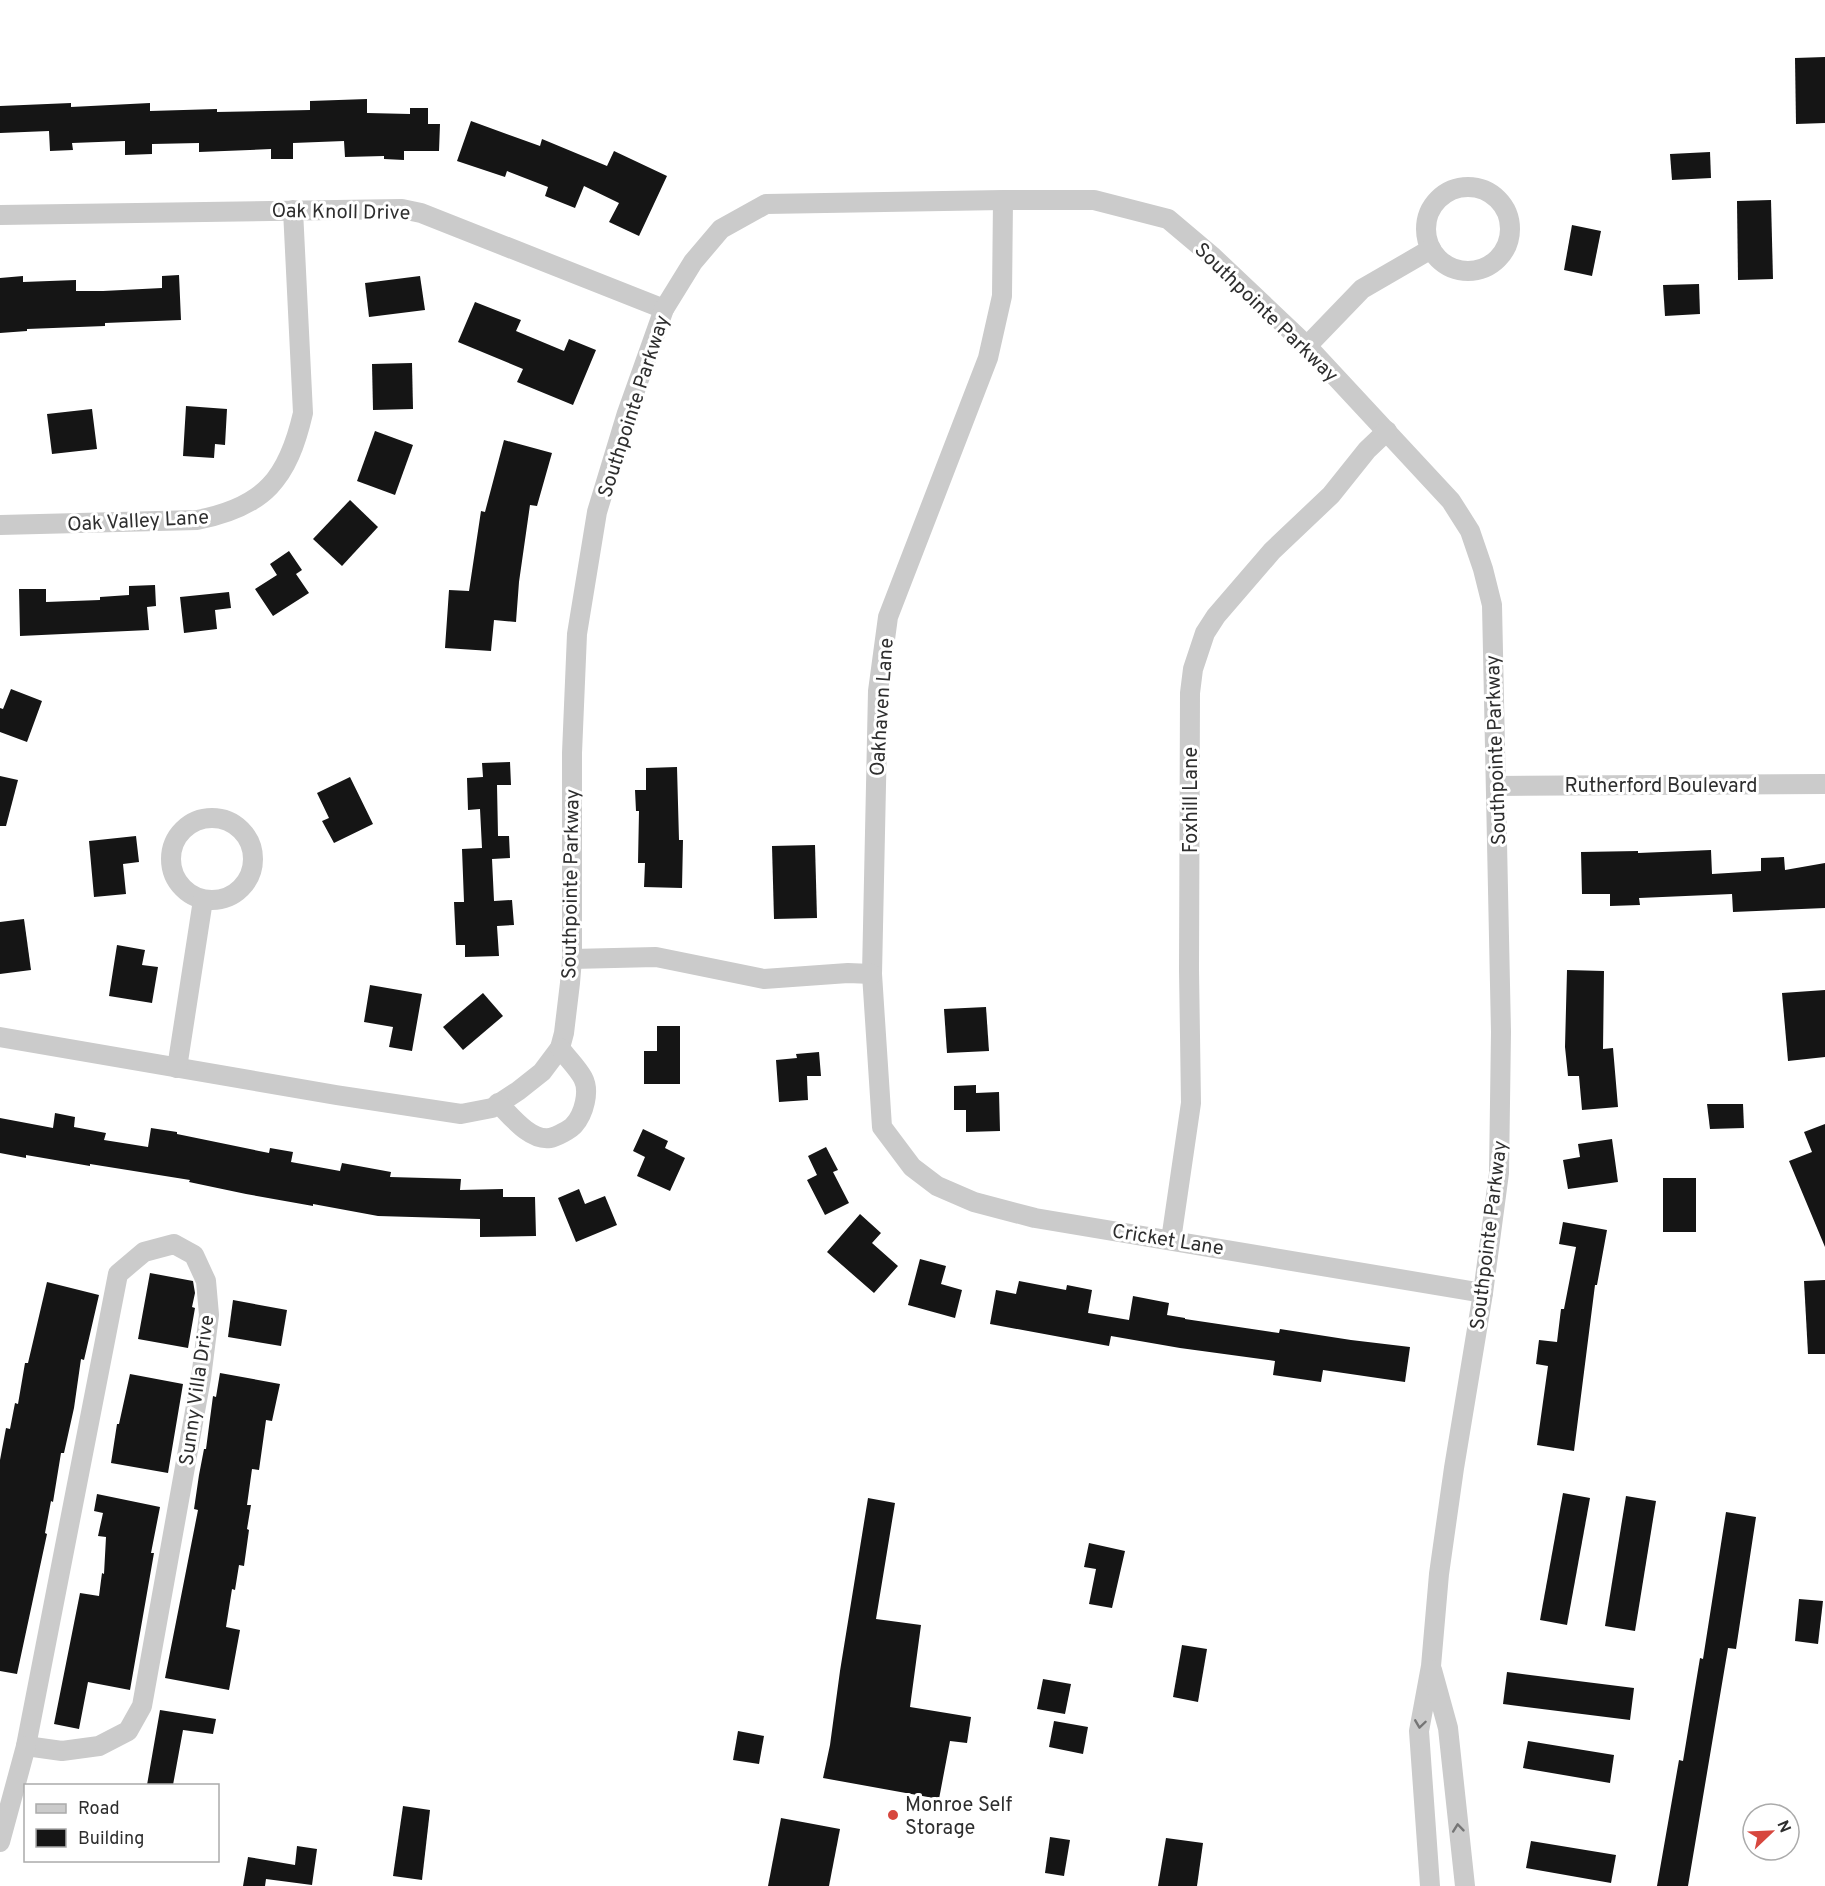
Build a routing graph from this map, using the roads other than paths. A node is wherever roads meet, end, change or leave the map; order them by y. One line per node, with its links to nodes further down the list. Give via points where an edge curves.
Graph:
1 (1003, 200): 5 (street, Southpointe Parkway, via 766,204 721,229 693,262); 6 (street, Southpointe Parkway, via 1094,200 1168,219); 13 (street, Oakhaven Lane, via 1002,296 988,358 888,617 878,691)
2 (293, 210): 3 (street, Oak Knoll Drive); 5 (street, Oak Knoll Drive, via 402,209 421,213); 8 (street, Oak Valley Lane, via 303,413 285,468 267,488 246,506 197,520)
3 (0, 215)
4 (1431, 249): 4 (street, via 1452,268 1467,271 1494,262 1509,239 1510,226 1499,201 1476,188 1450,191 1431,209 1427,222); 6 (street, via 1362,289)
5 (664, 309): 12 (street, Southpointe Parkway, via 597,512 577,634 572,753)
6 (1306, 346): 7 (street, Southpointe Parkway)
7 (1387, 431): 10 (street, Southpointe Parkway, via 1451,501 1470,531 1483,569 1492,605); 19 (street, Foxhill Lane, via 1331,495 1237,590 1205,633 1193,669 1191,1103)
8 (0, 525)
9 (1825, 784): 10 (street, Rutherford Boulevard)
10 (1497, 786): 20 (street, Southpointe Parkway, via 1499,1173)
11 (203, 900): 11 (street, via 180,886 171,862 172,849 177,837 198,820 224,820 246,836 253,863 242,888 230,897); 16 (street)
12 (572, 959): 13 (street, via 656,957 764,979); 15 (street, Southpointe Parkway)
13 (872, 974): 18 (street, Oakhaven Lane)
14 (0, 1037): 16 (street, Southpointe Parkway)
15 (560, 1048): 17 (street, Southpointe Parkway, via 542,1071); 17 (street, via 586,1088 586,1101 574,1126 550,1138 537,1136 525,1131)
16 (177, 1068): 17 (street, Southpointe Parkway, via 461,1114 492,1108)
17 (498, 1103)
18 (882, 1127): 19 (street, Cricket Lane, via 912,1167 937,1186 974,1202 1035,1218)
19 (1171, 1240): 20 (street, Cricket Lane)
20 (1483, 1293): 21 (street, Southpointe Parkway, via 1439,1574)
21 (1431, 1666): 24 (street, Southpointe Parkway, one-way to 24, via 1419,1731); 25 (street, Southpointe Parkway, one-way to 21, via 1448,1728)
22 (26, 1746): 22 (street, Sunny Villa Drive, via 62,1751 99,1746 128,1731 142,1706 209,1315 206,1281 194,1255 174,1244 144,1252 118,1274); 23 (street, Sunny Villa Drive)
23 (0, 1842)
24 (1430, 1886)
25 (1465, 1886)

